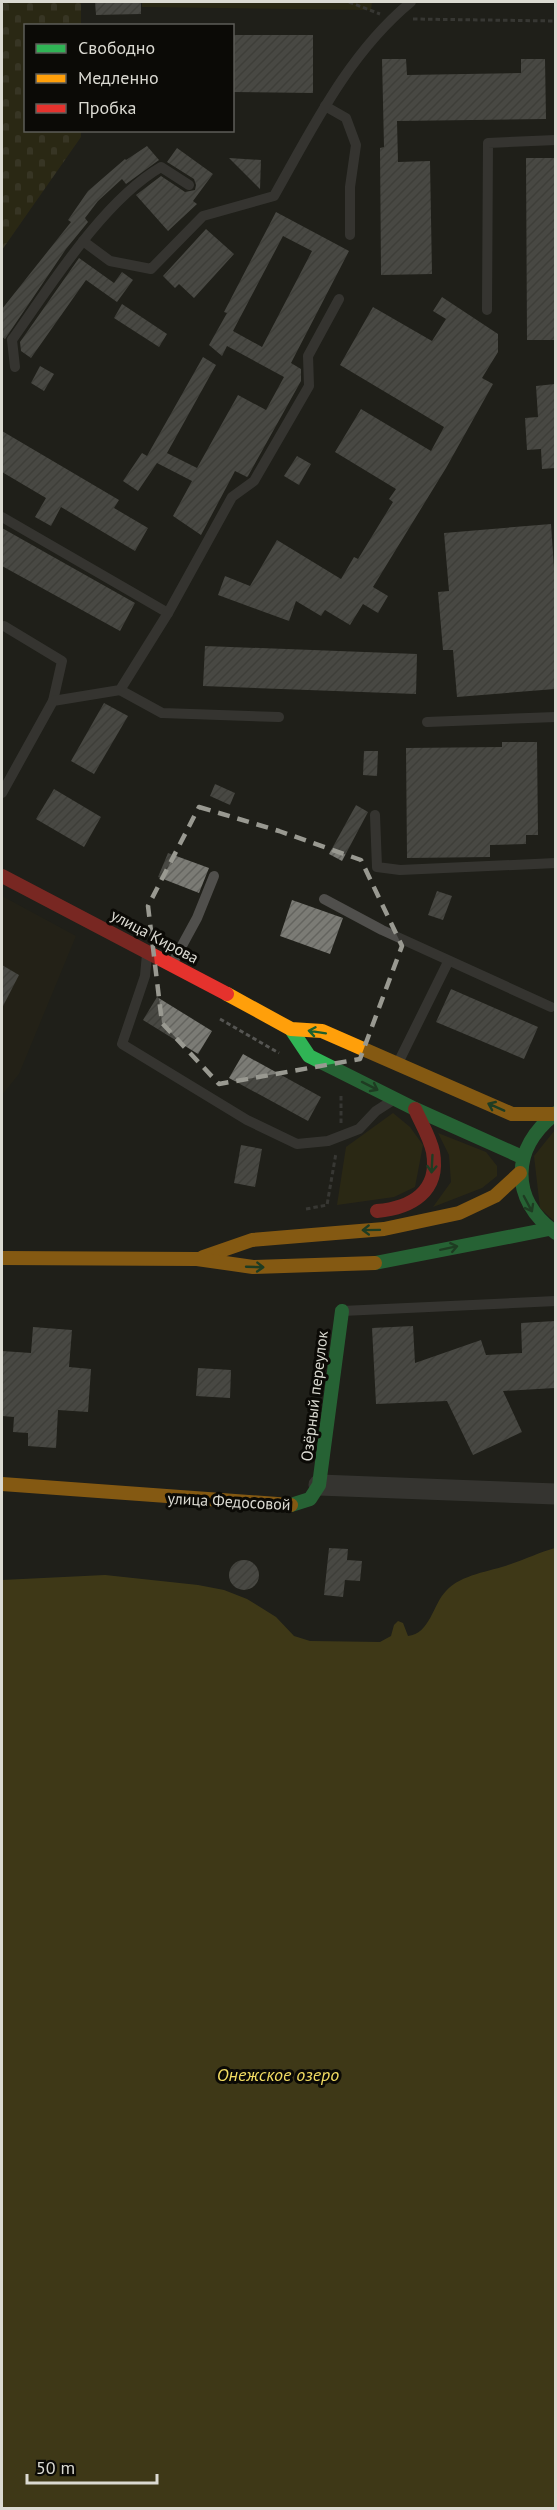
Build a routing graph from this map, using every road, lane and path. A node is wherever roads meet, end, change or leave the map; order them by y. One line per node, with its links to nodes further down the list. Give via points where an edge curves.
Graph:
1 (349, 2): 3 (path)
2 (411, 2): 3 (lane)
3 (391, 18): 4 (path); 5 (lane)
4 (555, 21)
5 (325, 106): 8 (lane, via 346,118 356,145 350,187); 9 (lane, via 274,196 203,216 151,268 110,261)
6 (555, 140): 11 (lane, via 488,143)
7 (189, 185): 9 (lane, via 161,167 140,179)
8 (350, 235)
9 (83, 241): 12 (lane, via 12,340)
10 (339, 299): 14 (lane, via 308,357 309,386 254,482 232,497)
11 (487, 310)
12 (15, 367)
13 (2, 517): 14 (lane)
14 (168, 613): 16 (lane)
15 (4, 626): 17 (lane, via 62,661)
16 (120, 690): 17 (lane); 18 (lane, via 162,714)
17 (53, 701): 21 (lane)
18 (279, 717)
19 (555, 717): 20 (lane)
20 (427, 722)
21 (2, 793)
22 (375, 815): 23 (lane, via 377,867 400,870)
23 (555, 863)
24 (2, 876): 27 (main road, улица Кирова)
25 (214, 876): 29 (lane)
26 (324, 899): 28 (lane)
27 (147, 951): 29 (main road, улица Кирова); 33 (lane, via 145,976 122,1044 153,1064 247,1120 297,1144 328,1142 359,1129)
28 (448, 962): 30 (lane); 32 (lane)
29 (172, 964): 31 (main road, улица Кирова)
30 (551, 1007)
31 (291, 1029): 32 (main road, улица Кирова, one-way to 31, via 322,1031); 33 (main road, улица Кирова, one-way to 33, via 309,1056)
32 (398, 1064): 35 (main road, улица Кирова, one-way to 32, via 512,1114)
33 (394, 1099): 34 (main road, улица Кирова)
34 (416, 1109): 36 (main road, улица Кирова); 38 (main road, one-way to 38, via 433,1152 434,1170 427,1186 416,1201)
35 (555, 1113): 36 (main road, via 539,1125)
36 (522, 1157): 37 (main road)
37 (520, 1173): 40 (main road, one-way to 40, via 523,1195 533,1214); 41 (main road, one-way to 41, via 495,1196 459,1213 384,1229)
38 (359, 1213)
39 (303, 1221): 41 (main road)
40 (552, 1231): 43 (main road, one-way to 40, via 253,1268 376,1263)
41 (252, 1240): 43 (main road)
42 (2, 1258): 43 (main road)
43 (197, 1259)
44 (555, 1301): 45 (lane)
45 (342, 1311): 47 (main road, Озёрный переулок)
46 (2, 1484): 47 (main road, улица Федосовой, via 284,1506 304,1504 317,1494)
47 (319, 1485): 48 (street)
48 (555, 1494)

